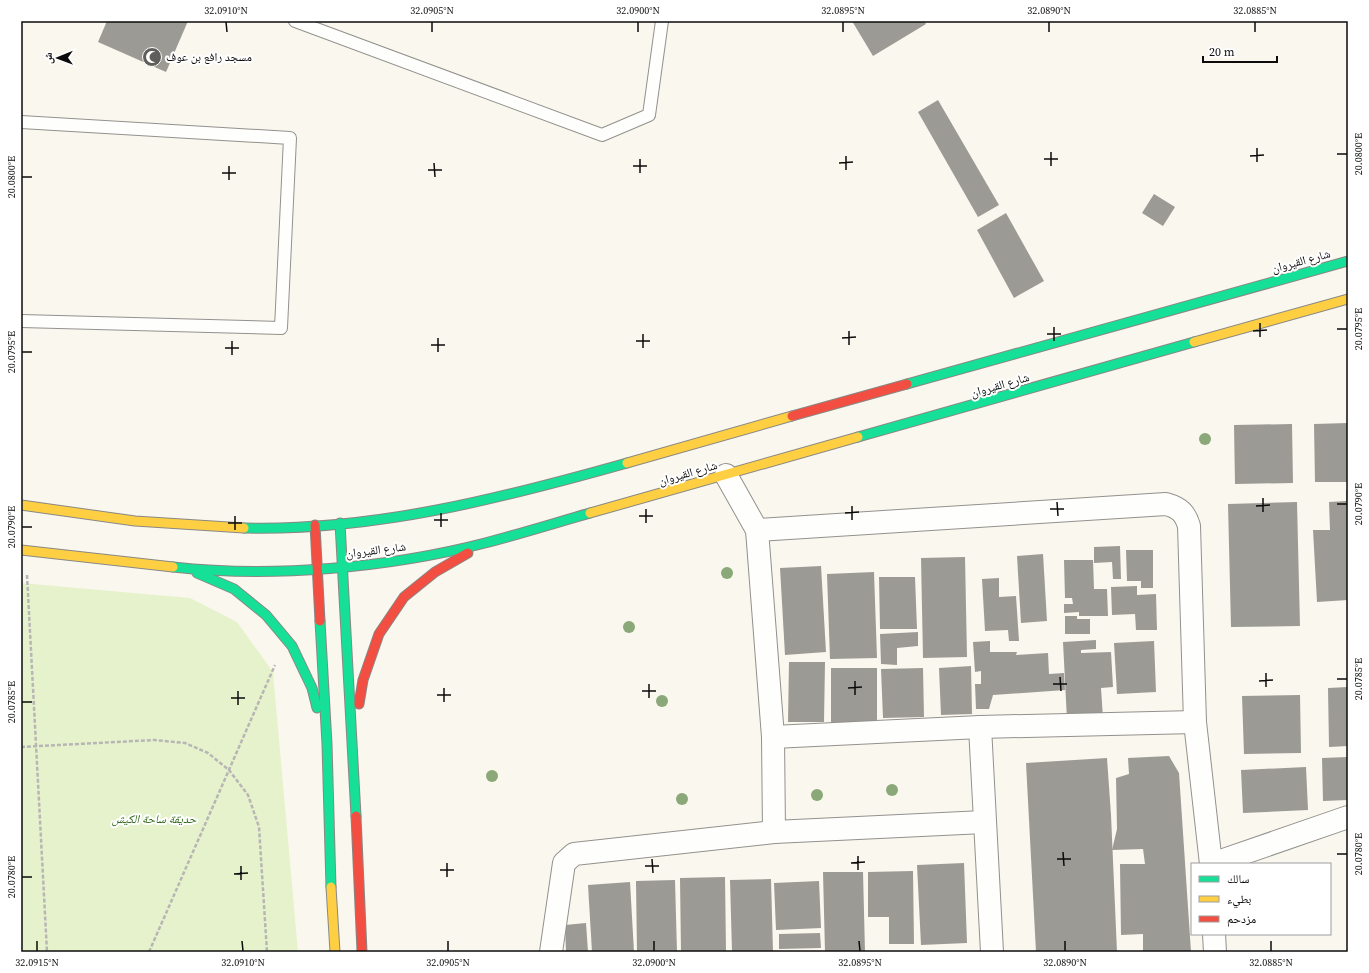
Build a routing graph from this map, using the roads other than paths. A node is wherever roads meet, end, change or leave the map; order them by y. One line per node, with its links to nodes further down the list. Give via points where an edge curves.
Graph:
1 (295, 21): 2 (lane, via 602,135 649,115)
2 (662, 21)
3 (21, 122): 6 (lane, via 290,138 281,328)
4 (1348, 261): 9 (main road, شارع القيروان, via 530,490 481,502)
5 (1348, 299): 7 (main road, شارع القيروان)
6 (21, 321)
7 (726, 475): 11 (street); 12 (main road, شارع القيروان)
8 (21, 505): 10 (main road, شارع القيروان, via 185,526 250,528)
9 (340, 523): 10 (main road, شارع القيروان); 14 (main road)
10 (315, 525): 16 (main road)
11 (757, 530): 17 (street, via 1166,504 1178,508 1186,517 1189,526); 19 (street)
12 (484, 543): 14 (main road, شارع القيروان, via 409,558); 20 (main road, via 435,572 404,597 379,634 363,680)
13 (23, 550): 15 (main road, شارع القيروان)
14 (343, 567): 16 (main road, شارع القيروان); 20 (main road)
15 (184, 568): 16 (main road, شارع القيروان, via 248,571); 21 (main road, via 234,589 266,615 292,646 312,688)
16 (318, 568): 21 (main road)
17 (1195, 722): 18 (street); 25 (street)
18 (980, 727): 19 (street); 23 (street)
19 (773, 737): 24 (street)
20 (353, 740): 29 (main road)
21 (327, 744): 28 (main road)
22 (1348, 817): 26 (street)
23 (984, 822): 24 (street); 31 (street)
24 (774, 832): 30 (street, via 574,854 564,863)
25 (1212, 863)
26 (1215, 863)
27 (1214, 935): 32 (street)
28 (335, 952)
29 (362, 952)
30 (551, 952)
31 (992, 952)
32 (1215, 952)

